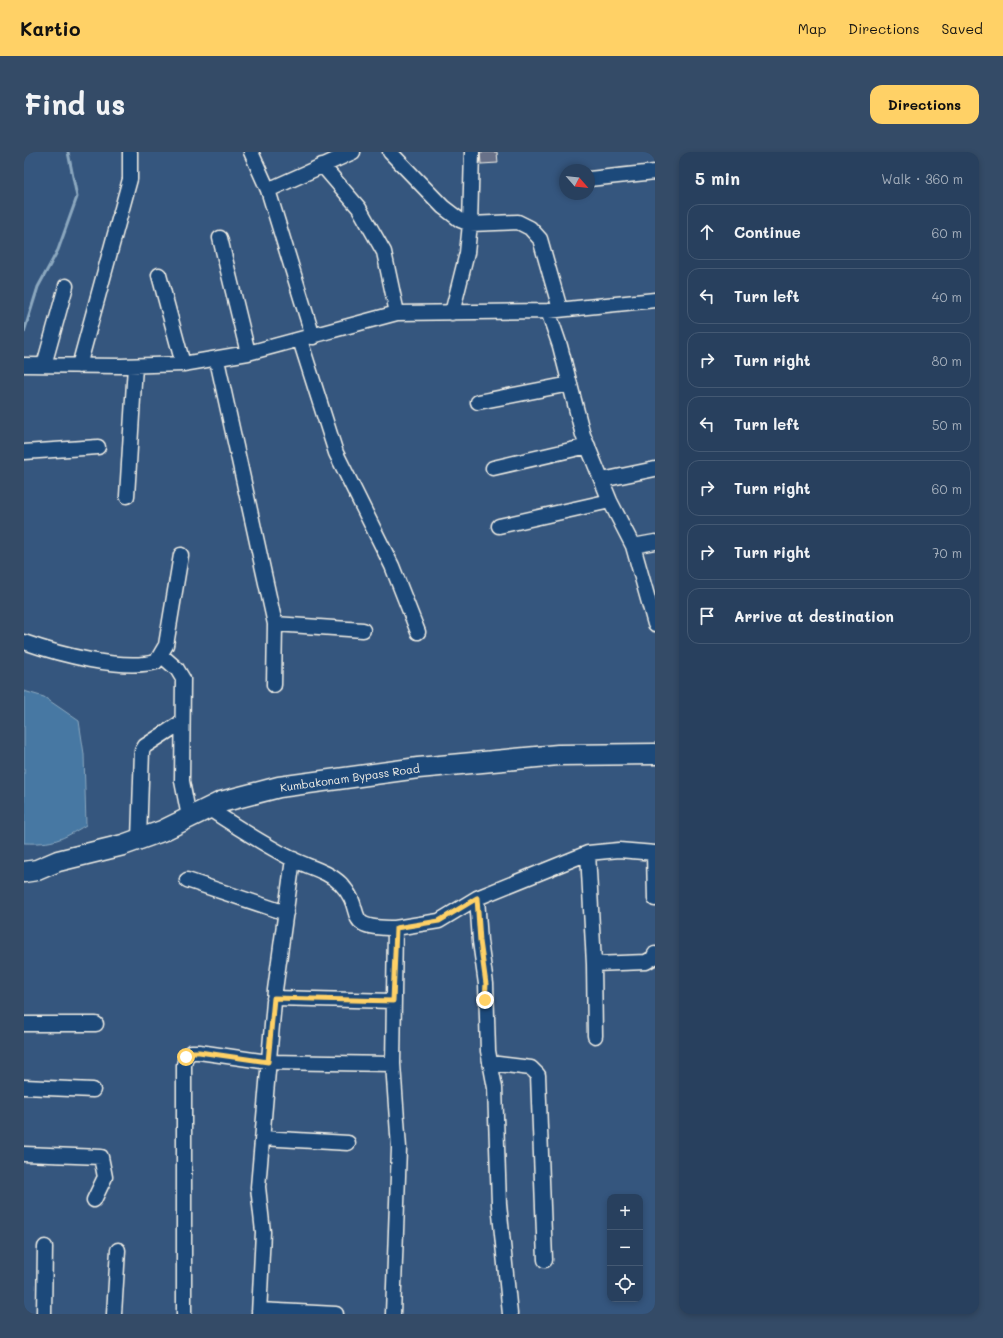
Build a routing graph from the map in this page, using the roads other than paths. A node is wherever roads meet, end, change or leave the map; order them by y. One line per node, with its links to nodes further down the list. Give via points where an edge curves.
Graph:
1 (130, 152): 24 (street, via 130,180)
2 (251, 152): 9 (street)
3 (353, 152): 6 (street)
4 (390, 152): 10 (street, via 443,208)
5 (472, 152): 10 (street)
6 (322, 165): 9 (street); 16 (street, via 359,208 384,252)
7 (655, 172): 8 (street)
8 (595, 178)
9 (268, 190): 18 (street)
10 (470, 224): 15 (street, via 518,222 530,228 540,239); 17 (street, via 467,253)
11 (220, 238): 19 (street)
12 (159, 275): 21 (street)
13 (66, 286): 23 (street)
14 (655, 300): 15 (street)
15 (554, 310): 17 (street); 26 (street)
16 (397, 313): 17 (street); 18 (street)
17 (452, 313)
18 (306, 338): 19 (street); 43 (street, via 336,453 392,566)
19 (248, 354): 20 (street)
20 (217, 360): 21 (street); 40 (street)
21 (183, 364): 25 (street)
22 (24, 365): 23 (street)
23 (44, 366): 24 (street)
24 (79, 366): 25 (street)
25 (135, 366): 34 (street)
26 (570, 384): 27 (street); 28 (street)
27 (478, 402)
28 (588, 446): 31 (street); 33 (street)
29 (98, 448): 30 (street)
30 (24, 452)
31 (493, 468)
32 (655, 470): 33 (street)
33 (602, 480): 35 (street)
34 (127, 496)
35 (610, 501): 36 (street); 38 (street)
36 (499, 526)
37 (655, 542): 38 (street)
38 (633, 546): 41 (street)
39 (181, 555): 45 (street, via 166,645)
40 (275, 624): 42 (street); 46 (street)
41 (655, 624)
42 (363, 630)
43 (418, 632)
44 (24, 642): 45 (street, via 61,654 141,665 156,662)
45 (161, 655): 47 (street, via 177,669 183,679)
46 (274, 685)
47 (182, 722): 50 (street, via 182,781); 51 (street, via 145,746 142,751)
48 (655, 754): 49 (highway, Kumbakonam Bypass Road, via 558,755 418,768 279,787 221,802)
49 (208, 808): 50 (highway, Kumbakonam Bypass Road); 54 (street)
50 (189, 818): 51 (highway, Kumbakonam Bypass Road)
51 (139, 839): 55 (highway, Kumbakonam Bypass Road)
52 (588, 853): 53 (street, via 619,850); 59 (street); 64 (street)
53 (654, 853): 60 (street)
54 (293, 859): 61 (street); 62 (street, via 329,875 341,884 361,924 373,928)
55 (58, 861): 56 (highway, Kumbakonam Bypass Road); 57 (highway, Kumbakonam Bypass Road, via 37,870)
56 (24, 864)
57 (24, 872)
58 (187, 880): 61 (street)
59 (477, 898): 62 (street, via 439,921); 71 (street, via 486,984 486,1026)
60 (655, 899)
61 (286, 913): 65 (street)
62 (396, 928): 66 (street)
63 (655, 954): 64 (street, via 646,962)
64 (594, 964): 69 (street)
65 (274, 998): 66 (street); 70 (street)
66 (393, 1001): 72 (street)
67 (24, 1024): 68 (street)
68 (96, 1024)
69 (595, 1036)
70 (268, 1062): 72 (street); 75 (street); 85 (street, via 199,1052 191,1052 186,1057)
71 (490, 1063): 81 (street, via 531,1068 538,1075); 88 (street, via 495,1088 499,1204)
72 (393, 1064): 87 (street, via 399,1148)
73 (24, 1087): 74 (street)
74 (93, 1090)
75 (262, 1138): 76 (street); 82 (street, via 258,1187 263,1232)
76 (348, 1143)
77 (24, 1154): 78 (street, via 101,1157 105,1177)
78 (94, 1200)
79 (45, 1247): 83 (street)
80 (118, 1250): 84 (street)
81 (544, 1260)
82 (259, 1312): 86 (street)
83 (44, 1314)
84 (114, 1314)
85 (184, 1314)
86 (336, 1314)
87 (393, 1314)
88 (510, 1314)

